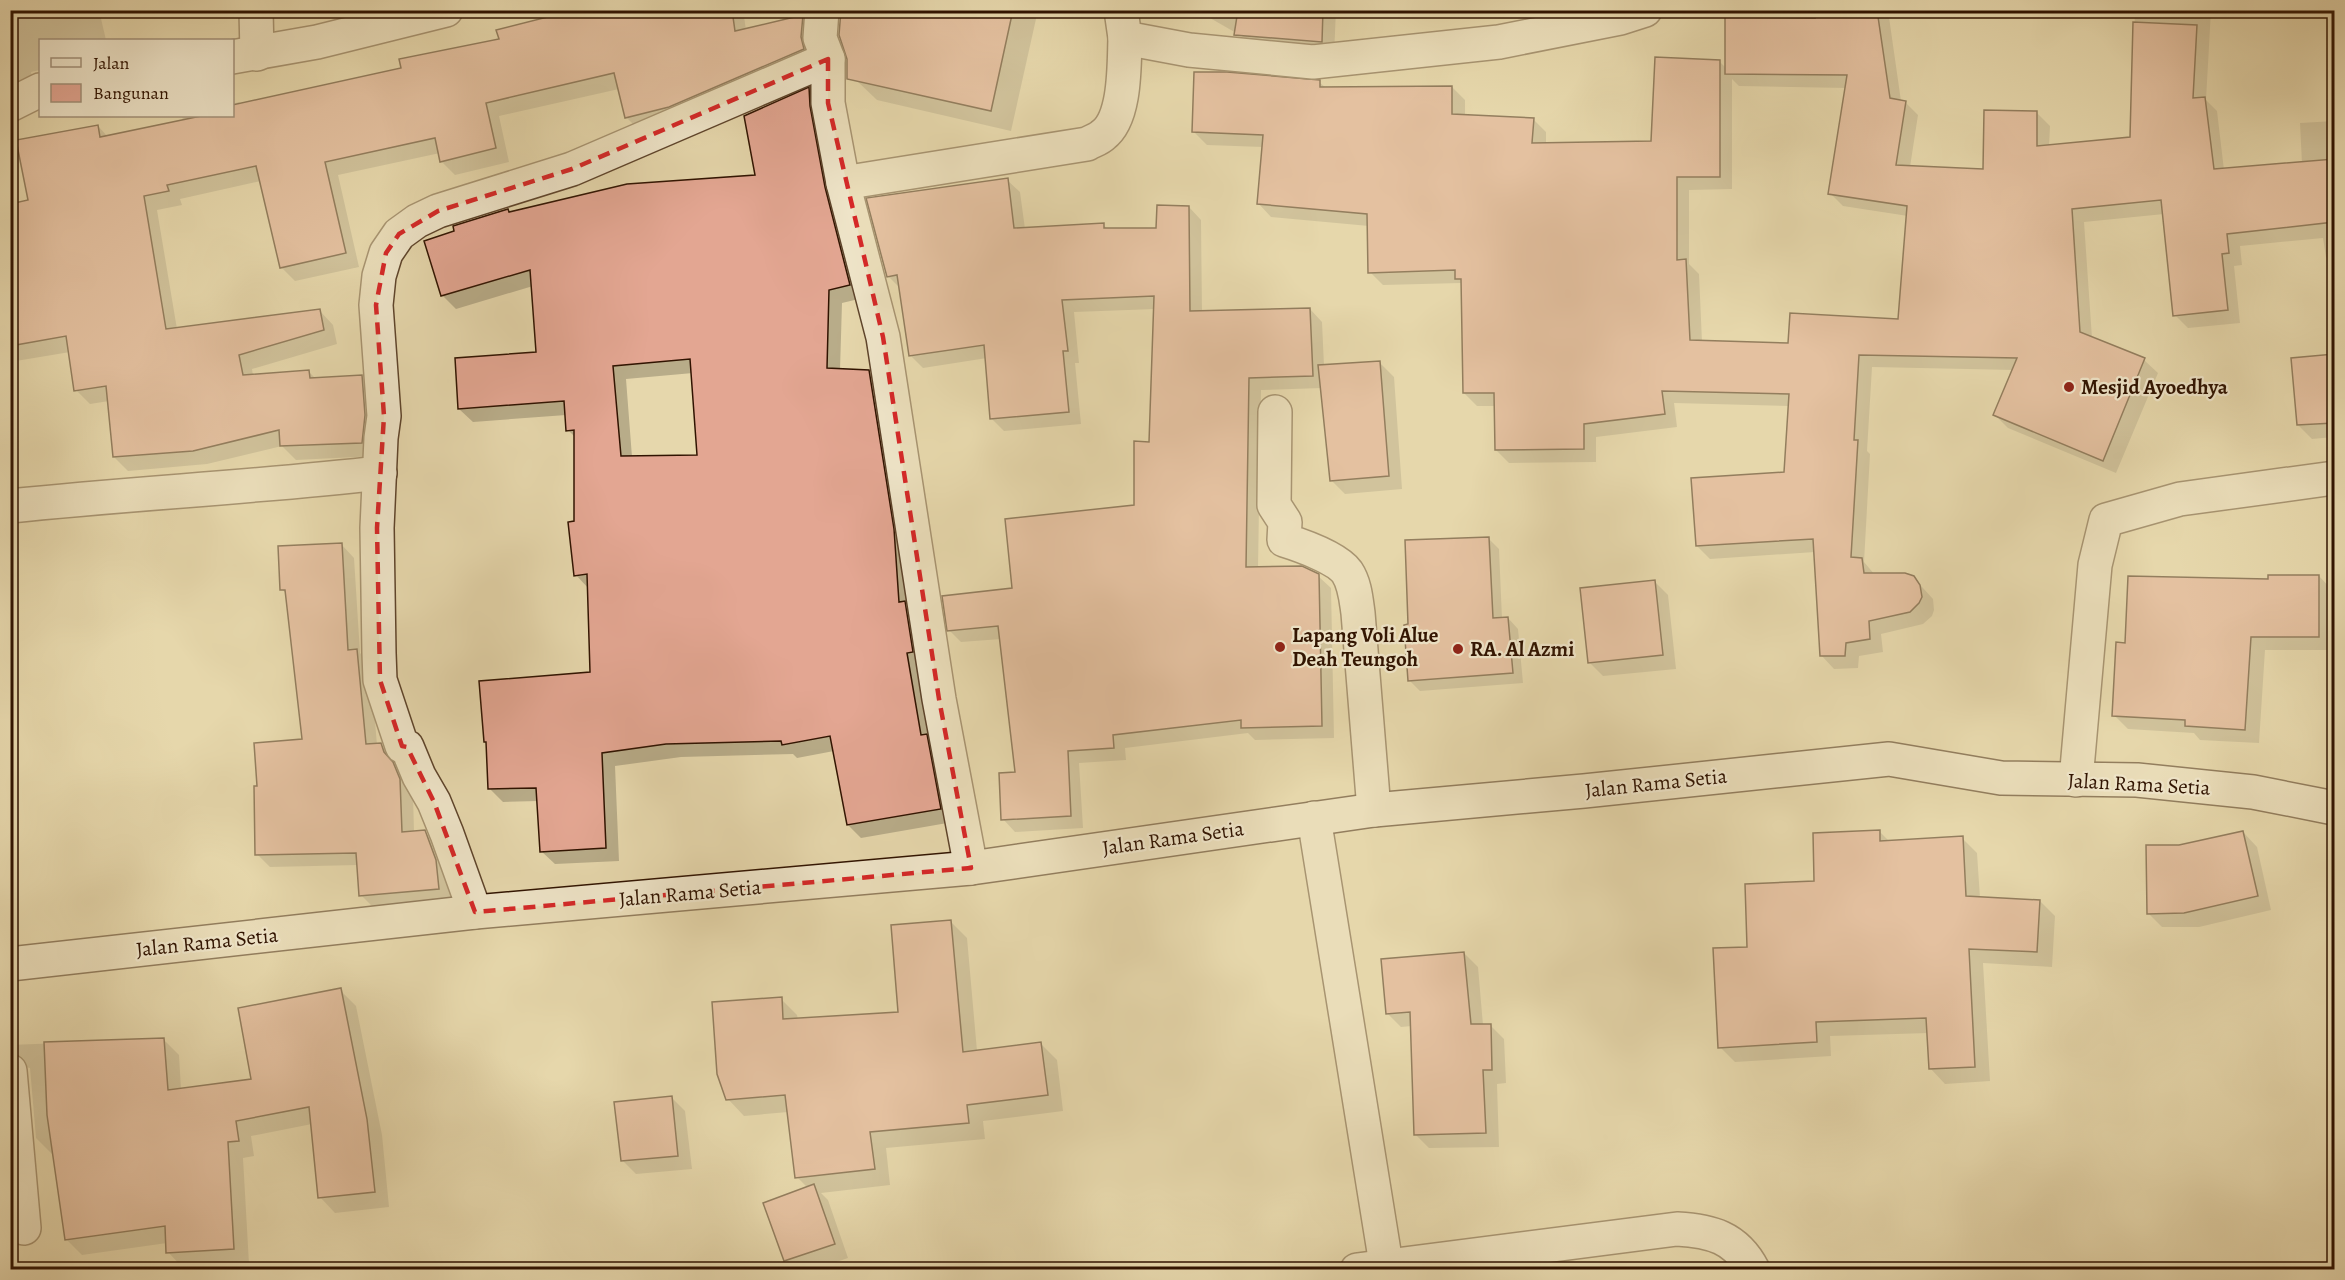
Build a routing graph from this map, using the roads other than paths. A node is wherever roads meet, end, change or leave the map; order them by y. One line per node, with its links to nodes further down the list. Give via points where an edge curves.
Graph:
1 (256, 10): 6 (street)
2 (446, 10): 6 (street, via 317,42)
3 (822, 10): 7 (street, via 820,38)
4 (1629, 13): 5 (street, via 1499,42 1313,62 1190,50)
5 (1123, 24): 10 (street, via 1124,78 1117,115 1104,135 1087,144)
6 (245, 55)
7 (828, 59): 10 (street, via 828,103); 12 (street, via 573,169 438,211 399,234 386,253 377,295 384,416)
8 (39, 90): 9 (street)
9 (10, 105)
10 (843, 183): 19 (street, via 883,337 939,699)
11 (1275, 412): 17 (street, via 1274,505 1285,522 1284,540 1318,553 1346,570 1354,588)
12 (380, 473): 14 (street); 20 (street, via 380,680 395,729 438,813)
13 (2334, 478): 15 (street, via 2180,499 2106,520 2095,565)
14 (10, 506)
15 (2076, 780): 16 (street, Jalan Rama Setia, via 2137,780 2253,792); 17 (street, Jalan Rama Setia, via 2001,778 1889,759)
16 (2334, 808)
17 (1374, 810): 18 (street, Jalan Rama Setia)
18 (1314, 818): 19 (street, Jalan Rama Setia); 25 (street)
19 (972, 868): 20 (street, Jalan Rama Setia)
20 (475, 912): 21 (street, Jalan Rama Setia)
21 (10, 964)
22 (10, 1071): 23 (street)
23 (24, 1228)
24 (1499, 1260): 25 (street); 26 (street, via 1677,1229 1721,1237 1742,1250)
25 (1371, 1267)
26 (1753, 1269)

